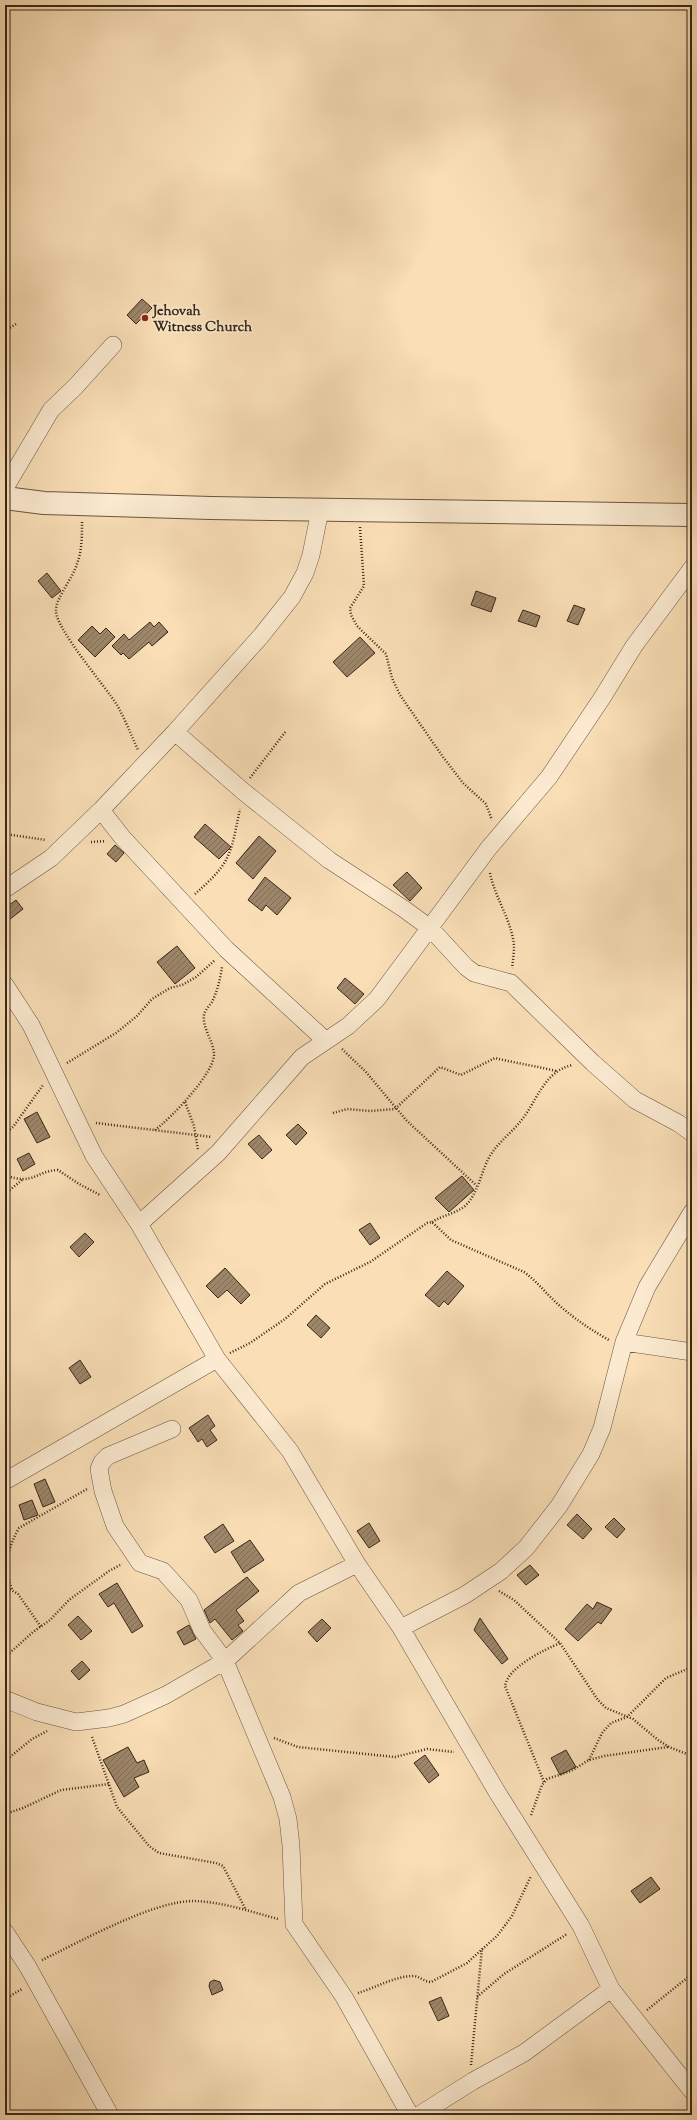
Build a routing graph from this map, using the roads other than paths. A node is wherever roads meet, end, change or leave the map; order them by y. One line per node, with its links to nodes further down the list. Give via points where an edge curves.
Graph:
1 (113, 345): 2 (street, via 51,410)
2 (5, 488)
3 (5, 498): 4 (street, via 44,503)
4 (320, 510): 5 (street); 7 (street, via 312,554 292,597 261,636)
5 (692, 515)
6 (692, 568): 10 (street, via 634,646 549,777 492,845)
7 (175, 732): 8 (street); 10 (street, via 244,792 329,860)
8 (101, 810): 9 (street, via 51,858); 12 (street, via 122,837 225,950)
9 (5, 889)
10 (430, 928): 12 (street, via 377,998 348,1026); 13 (street, via 466,968 474,973 511,983 635,1100 678,1123)
11 (5, 985): 15 (street, via 30,1025 98,1163)
12 (325, 1040): 15 (street, via 294,1065 230,1140 201,1169)
13 (692, 1134)
14 (692, 1212): 16 (street, via 647,1287)
15 (139, 1224): 18 (street)
16 (624, 1342): 17 (street); 22 (street, via 602,1428 591,1454 572,1487 526,1548 485,1582 444,1607)
17 (692, 1352)
18 (217, 1359): 20 (street); 21 (street, via 290,1451)
19 (172, 1429): 23 (street, via 108,1456 99,1470 100,1481 115,1526 135,1558 140,1563 163,1571 179,1586 193,1606 202,1630)
20 (5, 1481)
21 (357, 1564): 22 (street); 23 (street, via 299,1593)
22 (401, 1628): 26 (street, via 581,1926)
23 (225, 1661): 24 (street, via 166,1695 109,1718 69,1720 37,1712); 29 (street, via 282,1798 288,1820 294,1924 344,1997)
24 (5, 1699)
25 (5, 1932): 28 (street, via 28,1967)
26 (611, 1989): 27 (street); 30 (street, via 524,2053)
27 (692, 2091)
28 (110, 2115)
29 (410, 2115)
30 (419, 2115)

